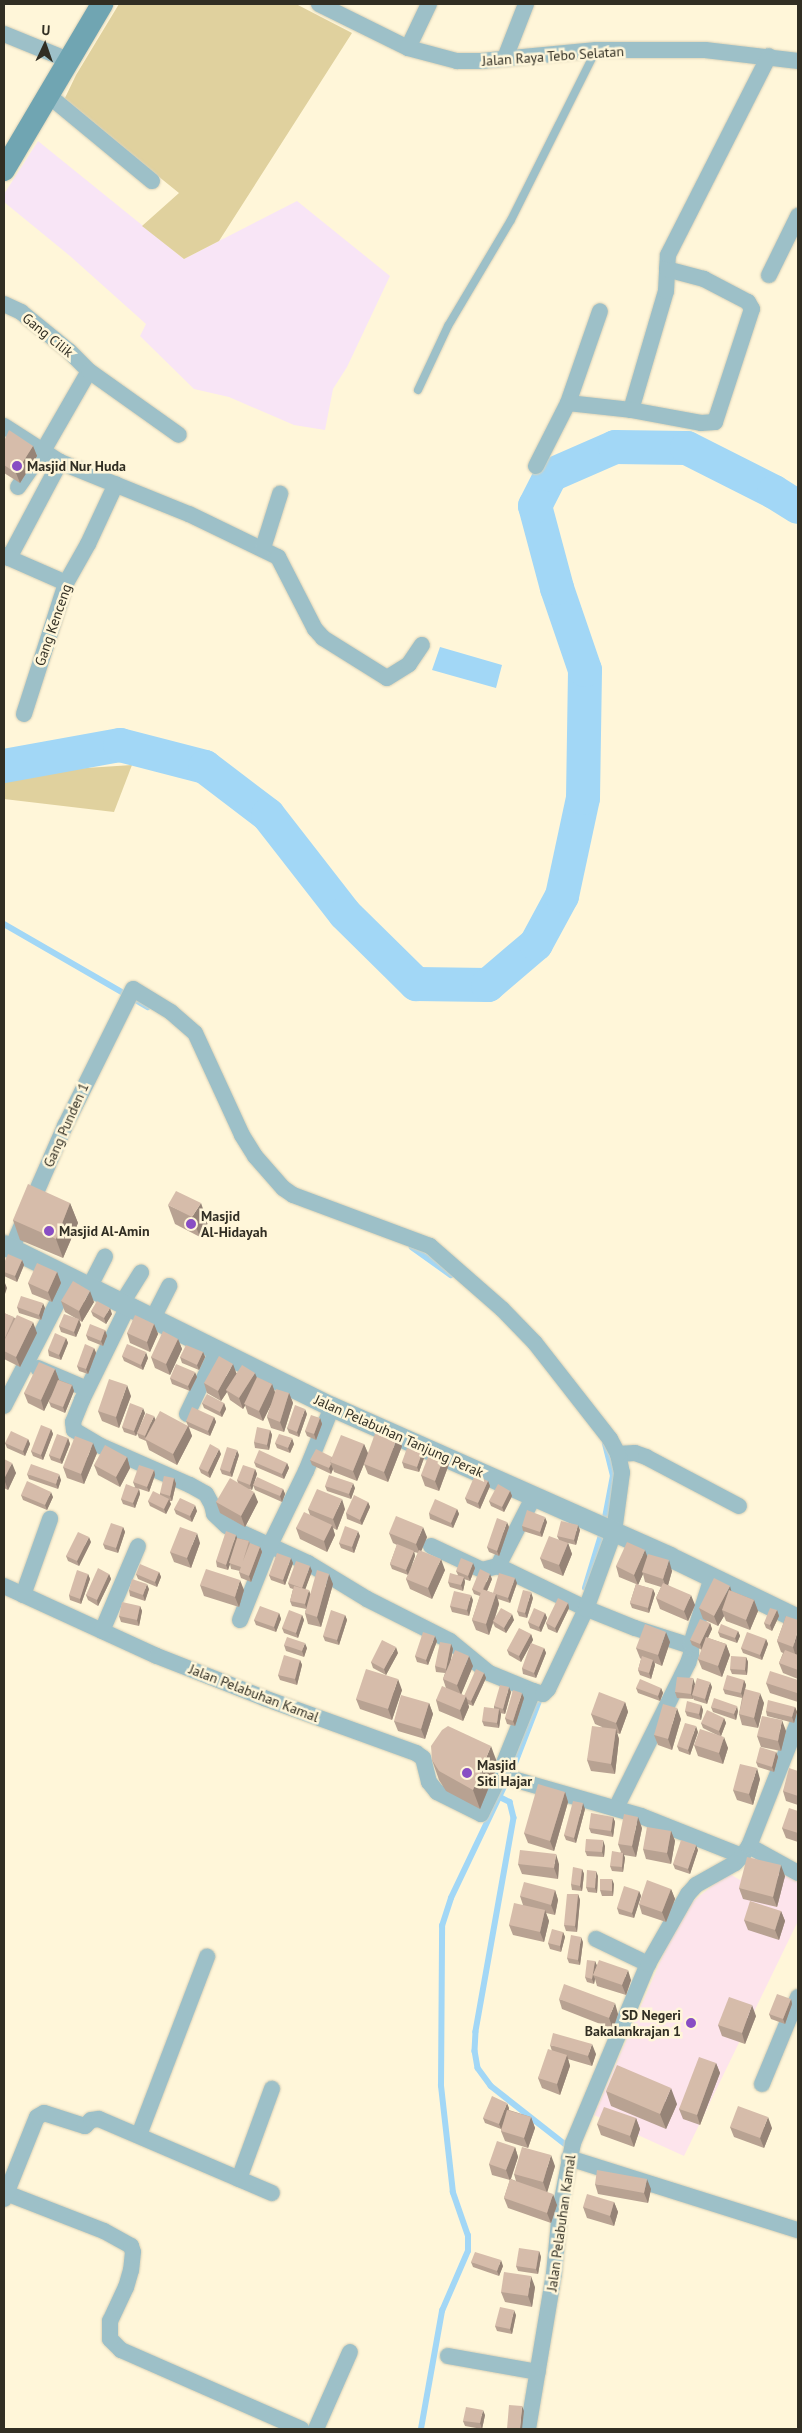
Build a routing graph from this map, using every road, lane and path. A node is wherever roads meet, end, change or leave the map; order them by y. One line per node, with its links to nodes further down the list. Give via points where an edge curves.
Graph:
1 (102, 4): 10 (main road)
2 (319, 4): 6 (street, Jalan Raya Tebo Selatan)
3 (429, 4): 6 (street)
4 (526, 4): 9 (street)
5 (4, 34): 10 (street)
6 (408, 48): 9 (street, Jalan Raya Tebo Selatan, via 457,61)
7 (596, 50): 8 (street, Jalan Raya Tebo Selatan, via 705,50); 9 (street, Jalan Raya Tebo Selatan); 21 (lane, via 511,220 448,326)
8 (769, 56): 11 (street, Jalan Raya Tebo Selatan); 16 (street, via 668,254)
9 (504, 58)
10 (68, 60): 12 (main road)
11 (798, 61)
12 (48, 95): 13 (main road); 14 (street)
13 (4, 170)
14 (152, 181)
15 (798, 216): 17 (street)
16 (667, 269): 23 (street, via 666,291); 23 (street, via 704,279 748,302 752,310 715,422 701,423)
17 (769, 275)
18 (4, 304): 20 (street, Gang Cilik, via 21,312)
19 (600, 310): 22 (street)
20 (90, 372): 25 (street, Gang Cilik); 26 (street)
21 (418, 390)
22 (568, 403): 23 (street); 28 (street)
23 (631, 410)
24 (4, 426): 26 (street)
25 (180, 435)
26 (43, 451): 27 (street); 30 (street)
27 (60, 462): 29 (street); 33 (street)
28 (536, 466)
29 (116, 484): 32 (street); 34 (street, Gang Kenceng)
30 (18, 487)
31 (280, 494): 32 (street)
32 (263, 548): 35 (street, via 278,557 315,629 323,638 388,678 409,664)
33 (7, 557): 34 (street)
34 (66, 583): 36 (street, Gang Kenceng)
35 (422, 645)
36 (24, 714)
37 (8, 1246): 40 (street, Jalan Pelabuhan Tanjung Perak); 51 (street, Gang Punden 1, via 133,988 171,1012 195,1033 242,1135 283,1188 293,1195 430,1246 502,1309 535,1343 575,1391)
38 (105, 1257): 41 (street)
39 (141, 1274): 43 (street)
40 (71, 1276): 41 (street, Jalan Pelabuhan Tanjung Perak); 46 (street)
41 (90, 1286): 43 (street, Jalan Pelabuhan Tanjung Perak)
42 (169, 1286): 44 (street)
43 (125, 1304): 44 (street, Jalan Pelabuhan Tanjung Perak); 47 (street)
44 (153, 1318): 45 (street, Jalan Pelabuhan Tanjung Perak)
45 (217, 1351): 49 (street, Jalan Pelabuhan Tanjung Perak); 50 (street)
46 (27, 1364): 47 (street); 48 (street)
47 (88, 1389): 56 (street, via 73,1422 78,1433 206,1494 218,1520)
48 (4, 1406)
49 (332, 1407): 52 (street, Jalan Pelabuhan Tanjung Perak); 56 (street, via 306,1471)
50 (187, 1414)
51 (618, 1454): 53 (street, via 646,1456); 55 (street, via 622,1473)
52 (534, 1496): 55 (street, Jalan Pelabuhan Tanjung Perak); 59 (street)
53 (739, 1506)
54 (50, 1519): 62 (street)
55 (607, 1528): 60 (street, Jalan Pelabuhan Tanjung Perak); 63 (street)
56 (270, 1545): 64 (street); 68 (street, via 442,1636 489,1673)
57 (138, 1546): 66 (street)
58 (431, 1546): 59 (street, via 482,1570)
59 (498, 1566): 63 (street)
60 (712, 1577): 65 (street, Jalan Pelabuhan Tanjung Perak); 67 (street)
61 (4, 1586): 62 (street, Jalan Pelabuhan Kamal)
62 (23, 1595): 66 (street, Jalan Pelabuhan Kamal)
63 (581, 1607): 67 (street); 68 (street, via 548,1689)
64 (240, 1620)
65 (798, 1620)
66 (102, 1631): 70 (street, Jalan Pelabuhan Kamal, via 264,1698 416,1753 423,1758 429,1782 437,1792 481,1814)
67 (691, 1646): 71 (street, via 688,1663)
68 (537, 1692): 70 (street)
69 (798, 1722): 72 (street)
70 (506, 1776): 71 (street)
71 (616, 1808): 72 (street)
72 (745, 1851): 73 (street); 76 (street, Jalan Pelabuhan Kamal, via 735,1863 696,1885 688,1894)
73 (798, 1873)
74 (596, 1939): 76 (street)
75 (207, 1957): 80 (street)
76 (648, 1964): 81 (street, Jalan Pelabuhan Kamal, via 572,2143)
77 (798, 1997): 78 (street)
78 (762, 2084)
79 (272, 2089): 82 (street)
80 (138, 2135): 82 (street); 83 (street, via 99,2118 85,2126 44,2112 40,2114)
81 (569, 2158): 85 (street); 88 (street, Jalan Pelabuhan Kamal)
82 (238, 2179): 84 (street)
83 (5, 2191): 89 (street, via 104,2231 130,2246 133,2252 131,2270 110,2321 110,2339 121,2350)
84 (272, 2193)
85 (798, 2230)
86 (350, 2352): 90 (street)
87 (448, 2356): 88 (street)
88 (538, 2372): 91 (street, Jalan Pelabuhan Kamal)
89 (301, 2429)
90 (316, 2429)
91 (528, 2429)

